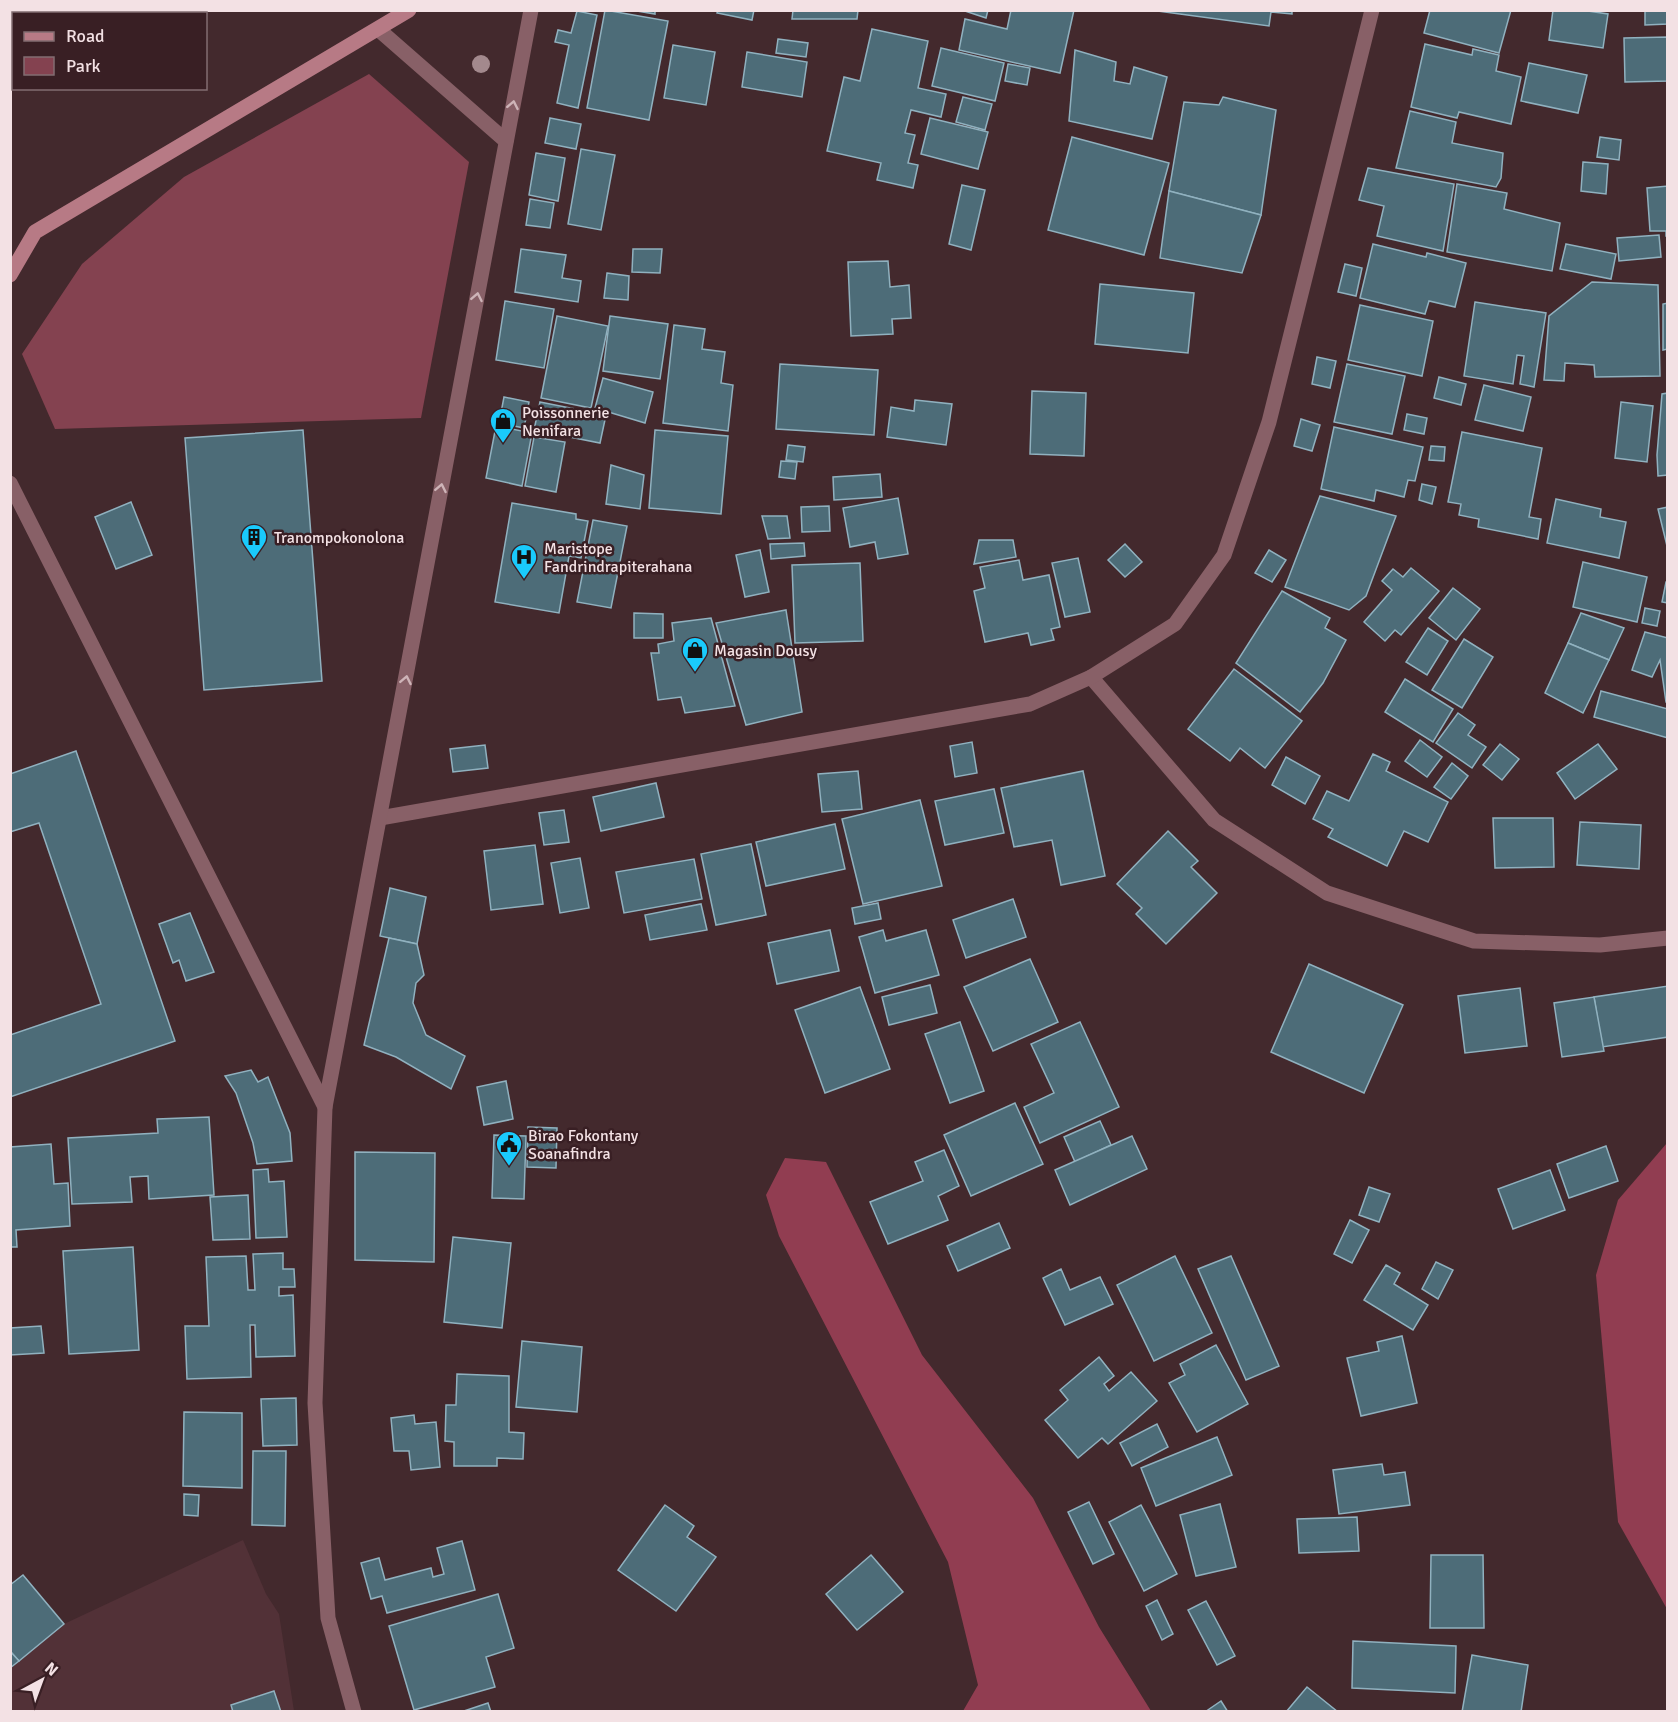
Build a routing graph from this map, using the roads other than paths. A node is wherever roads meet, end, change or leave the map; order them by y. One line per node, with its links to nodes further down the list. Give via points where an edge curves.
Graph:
1 (409, 10): 4 (main road)
2 (531, 10): 5 (street, one-way to 2)
3 (1372, 10): 8 (street, via 1269,422 1224,555 1175,624)
4 (378, 29): 5 (street); 6 (main road, via 35,232)
5 (506, 141): 9 (street, one-way to 5)
6 (10, 275)
7 (10, 483): 11 (street)
8 (1091, 677): 9 (street, via 1030,704); 10 (street, via 1214,820 1327,893 1474,941 1600,945)
9 (380, 818): 11 (street)
10 (1668, 938)
11 (325, 1107): 12 (street, via 315,1403 328,1618)
12 (354, 1712)

